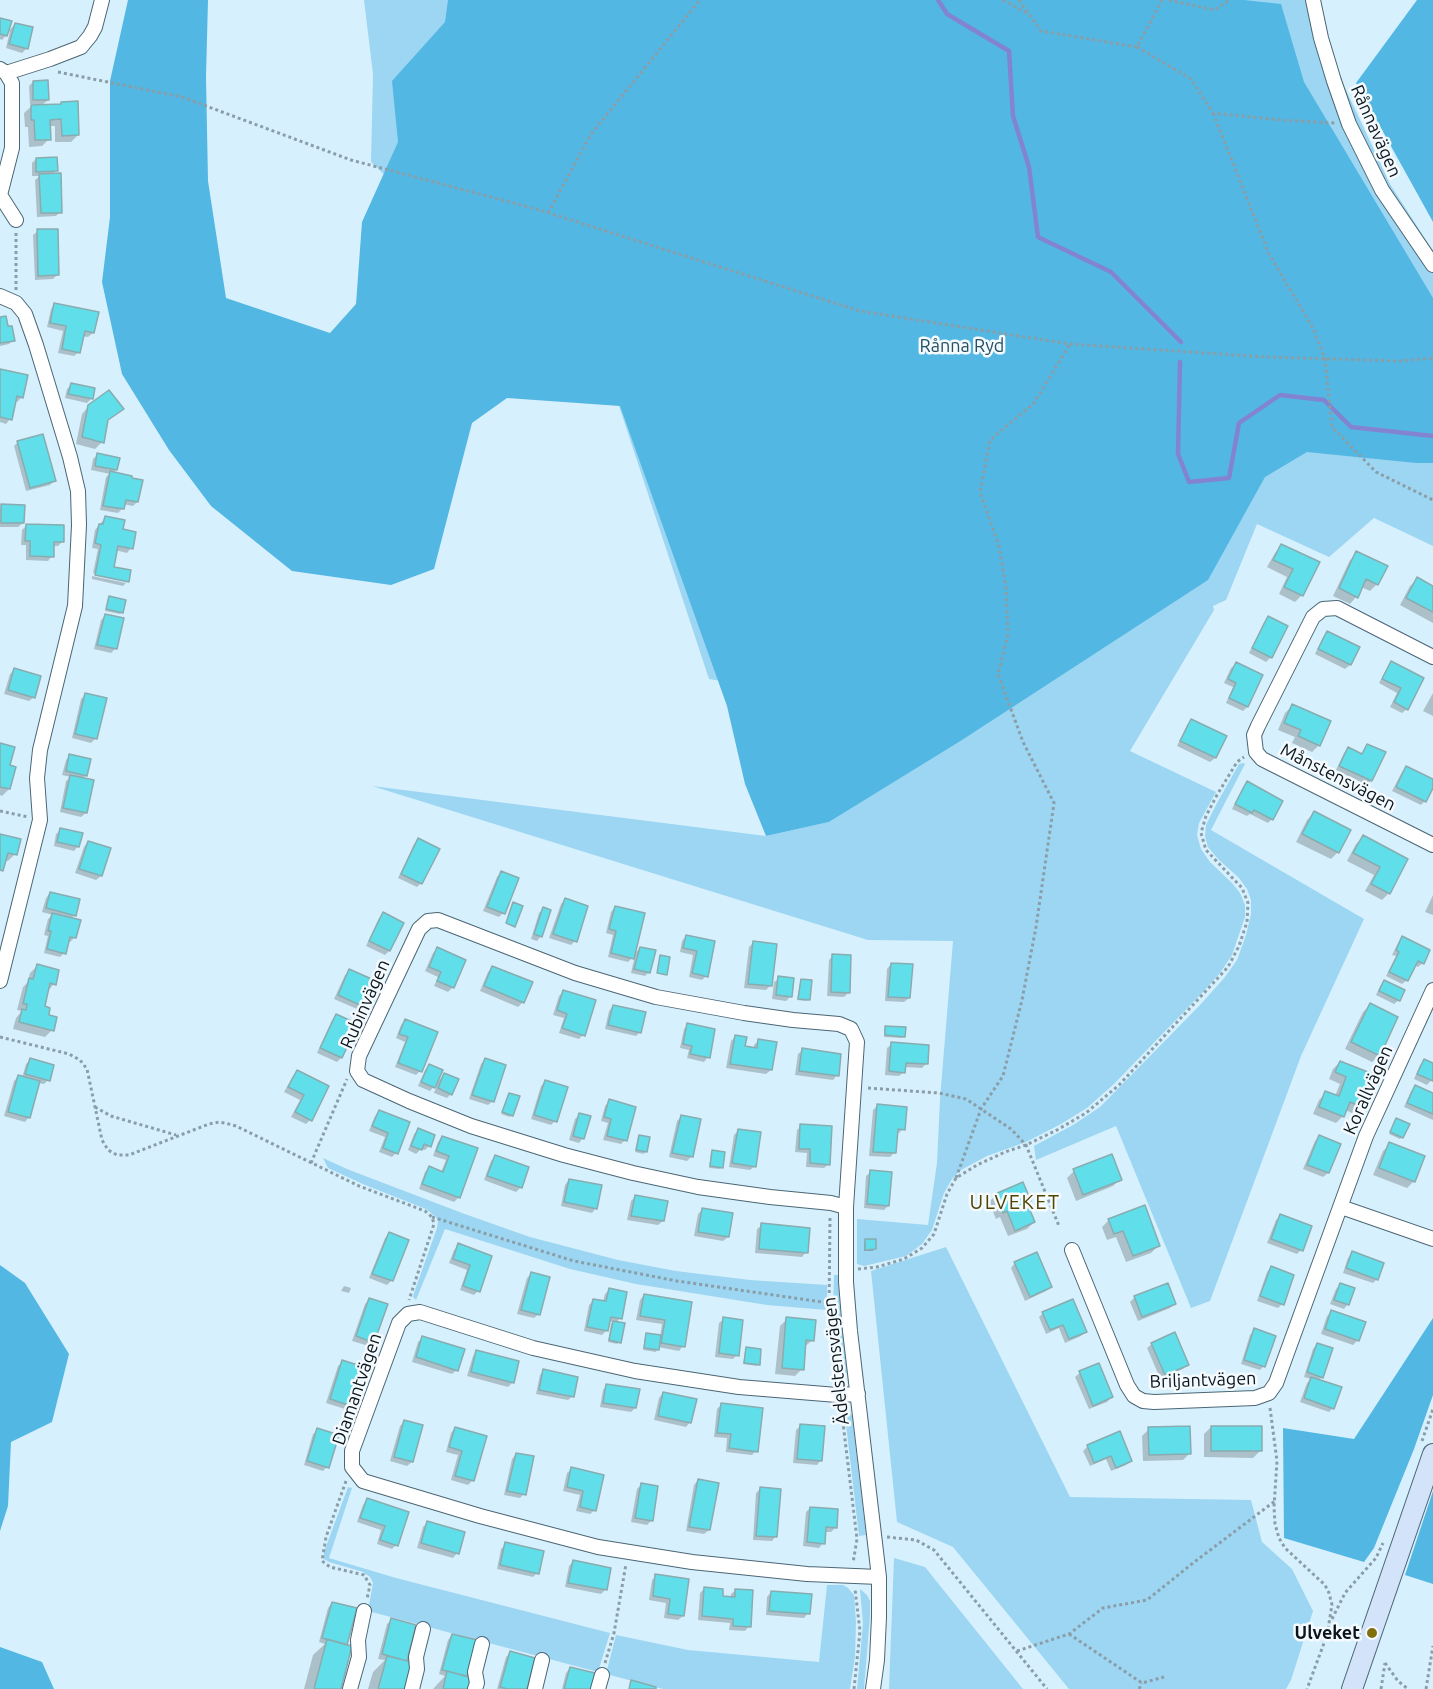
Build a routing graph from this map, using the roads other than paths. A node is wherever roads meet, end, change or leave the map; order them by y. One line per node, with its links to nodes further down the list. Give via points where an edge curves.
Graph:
1 (102, 0): 3 (street, via 95,27 81,47)
2 (1313, 0): 6 (street, Rånnavägen, via 1349,124 1382,190)
3 (3, 71): 4 (street, via 12,83 12,148)
4 (0, 195): 5 (street)
5 (16, 220)
6 (1433, 265)
7 (0, 296): 10 (street, via 16,303 32,334 70,456 78,491 79,525 75,606 40,750 40,820)
8 (1433, 657): 9 (street, Månstensvägen, via 1337,608 1323,609 1313,617 1254,735 1256,752 1262,759)
9 (1433, 845)
10 (0, 981)
11 (1433, 990): 14 (street, Korallvägen, via 1366,1136)
12 (851, 1029): 13 (street, Ädelstensvägen, via 857,1042); 13 (street, Rubinvägen, via 656,997 574,974 438,920 428,921 419,929 359,1056 357,1071 363,1080 409,1101 471,1126 564,1155 698,1187)
13 (846, 1207): 17 (street, Ädelstensvägen, via 846,1282)
14 (1341, 1207): 15 (street); 16 (street, Briljantvägen, via 1276,1383 1264,1397 1154,1402 1134,1396)
15 (1433, 1239)
16 (1072, 1250)
17 (858, 1394): 19 (street, Ädelstensvägen); 19 (street, Diamantvägen, via 739,1387 635,1371 533,1348 420,1312 408,1314 399,1323 352,1451 352,1467 363,1481 598,1547 692,1562)
18 (1427, 1448): 31 (main road)
19 (879, 1577): 30 (street, Ädelstensvägen)
20 (364, 1611): 25 (street, via 359,1657)
21 (423, 1629): 26 (street)
22 (482, 1644): 27 (street)
23 (542, 1660): 28 (street)
24 (602, 1675): 29 (street)
25 (350, 1689)
26 (412, 1689)
27 (475, 1689)
28 (535, 1689)
29 (598, 1689)
30 (873, 1689)
31 (1352, 1689)

